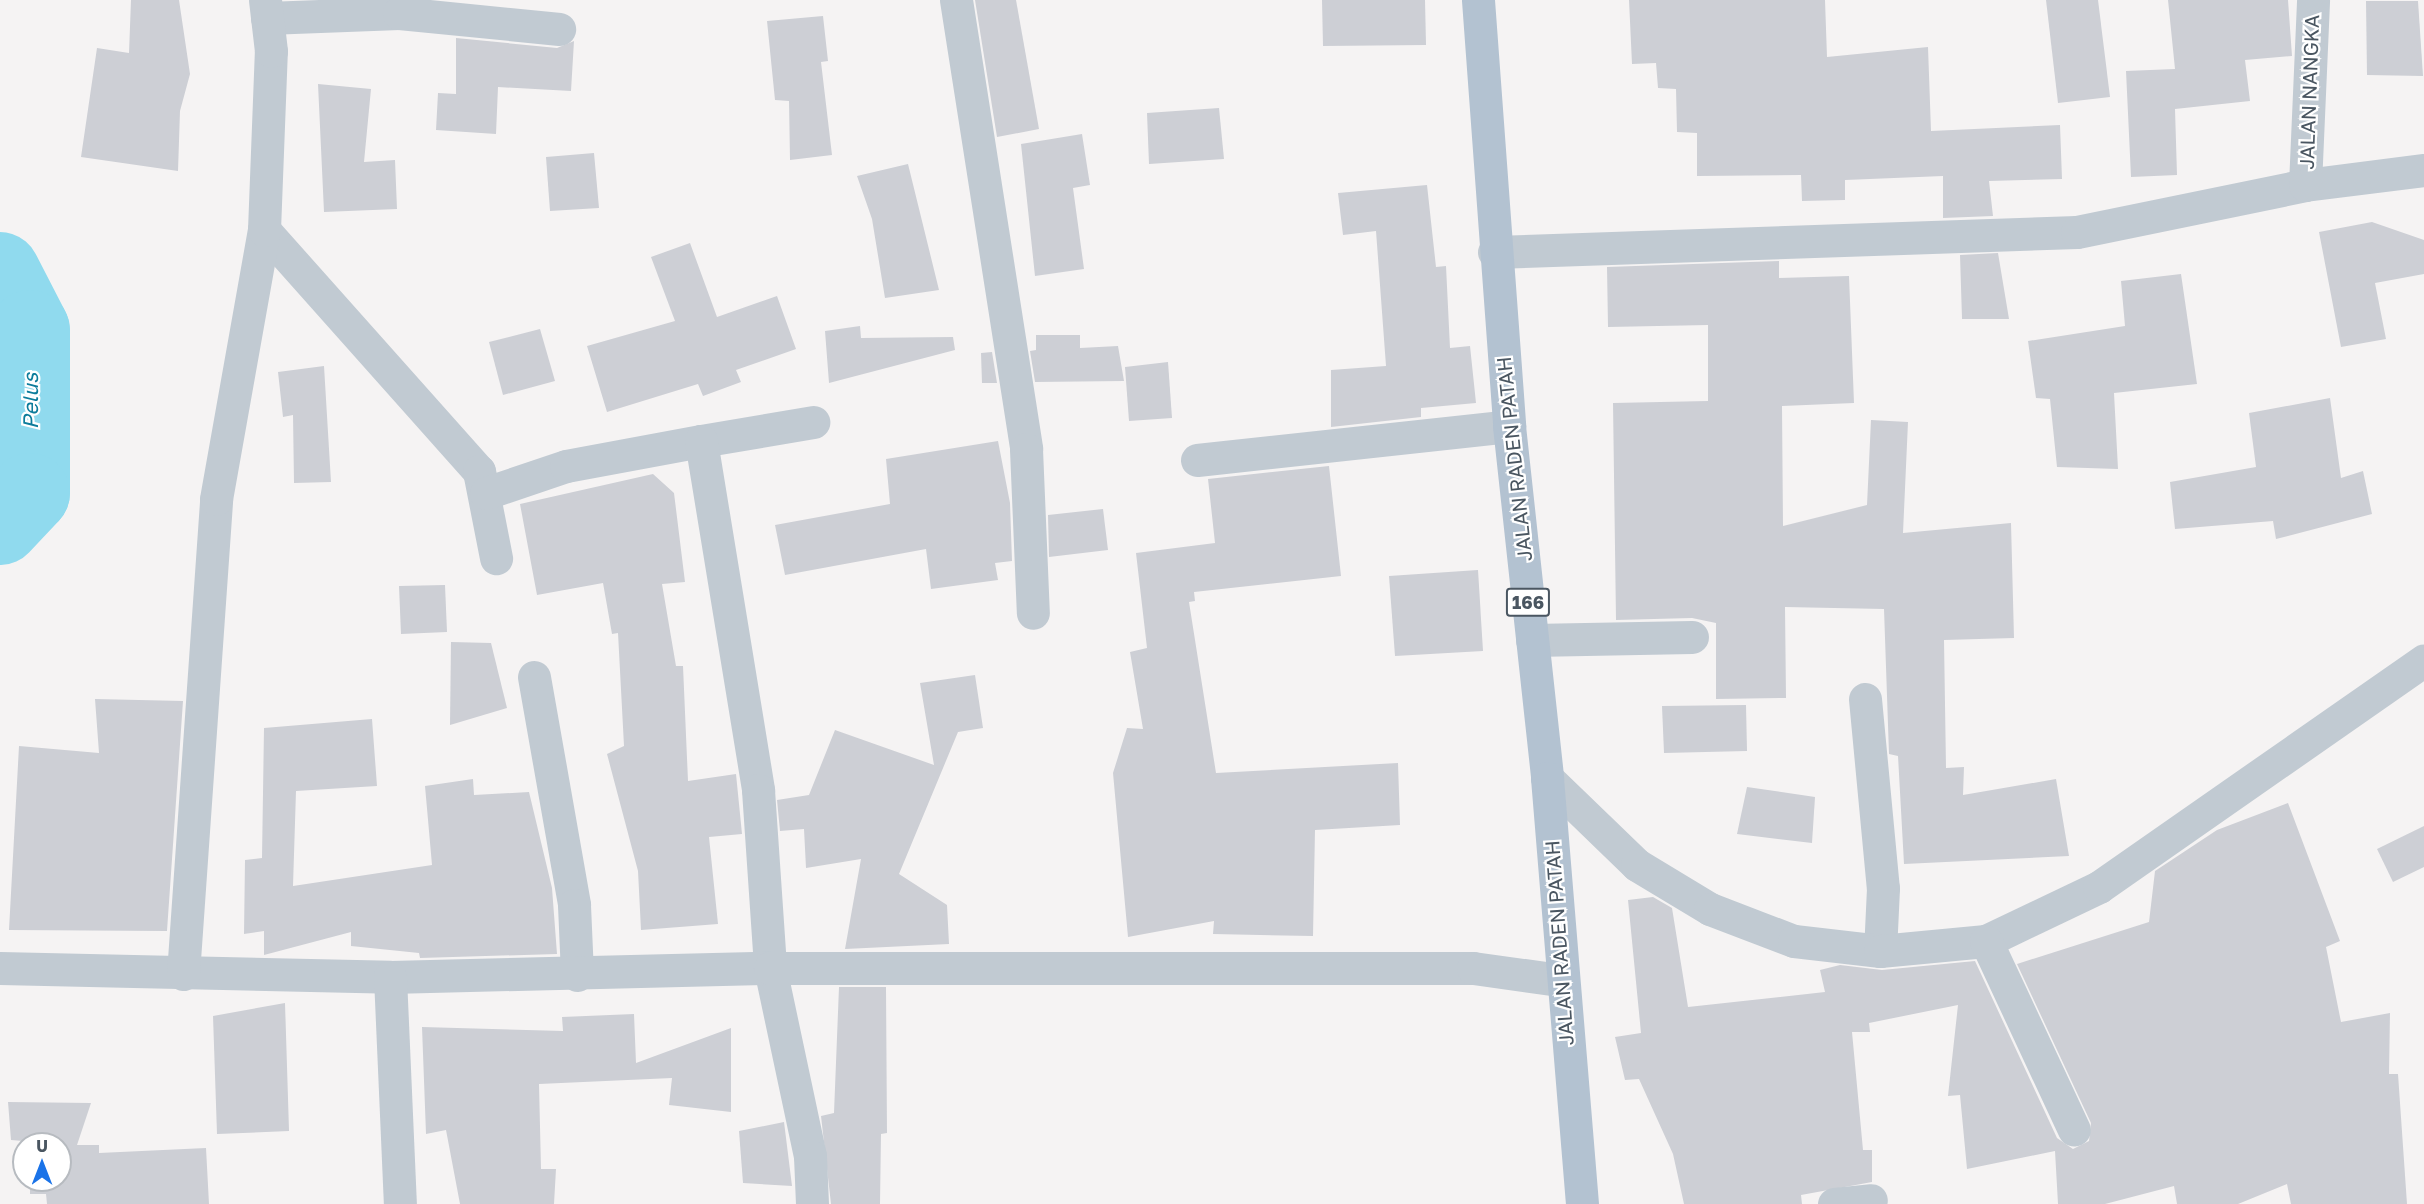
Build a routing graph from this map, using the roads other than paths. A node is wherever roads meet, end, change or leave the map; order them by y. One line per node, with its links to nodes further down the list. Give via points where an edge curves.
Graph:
1 (956, 0): 17 (street, via 1026,449)
2 (1478, 0): 10 (main road, JALAN RADEN PATAH / 166)
3 (2313, 0): 8 (street, JALAN NANGKA)
4 (398, 7): 5 (street); 6 (street)
5 (266, 9): 9 (street, via 271,51)
6 (559, 29)
7 (2424, 170): 8 (street)
8 (2305, 185): 10 (street, via 2077,232)
9 (264, 230): 15 (street, via 479,471); 28 (street, via 216,499)
10 (1509, 251): 12 (main road, JALAN RADEN PATAH / 166)
11 (813, 422): 13 (street)
12 (1509, 426): 14 (street); 19 (main road, JALAN RADEN PATAH / 166)
13 (701, 441): 15 (street, via 566,466); 27 (street, via 758,790)
14 (1197, 460)
15 (486, 493): 16 (street)
16 (496, 558)
17 (1033, 613)
18 (1692, 637): 19 (street)
19 (1532, 640): 23 (main road, JALAN RADEN PATAH / 166)
20 (2424, 660): 24 (street, via 2099,887)
21 (534, 677): 29 (street, via 574,905)
22 (1865, 699): 25 (street, via 1883,888)
23 (1547, 778): 25 (street, via 1637,865 1710,909 1794,941); 31 (main road, JALAN RADEN PATAH / 166)
24 (1986, 941): 25 (street); 32 (street)
25 (1881, 942)
26 (0, 968): 28 (street)
27 (770, 968): 29 (street, via 615,969); 31 (street, via 1473,968); 35 (street, via 810,1156)
28 (183, 974): 30 (street)
29 (577, 975): 30 (street)
30 (390, 977): 34 (street)
31 (1560, 980): 36 (main road, JALAN RADEN PATAH / 166)
32 (2074, 1130)
33 (1871, 1200): 37 (street)
34 (400, 1204)
35 (812, 1204)
36 (1582, 1204)
37 (1834, 1204)

